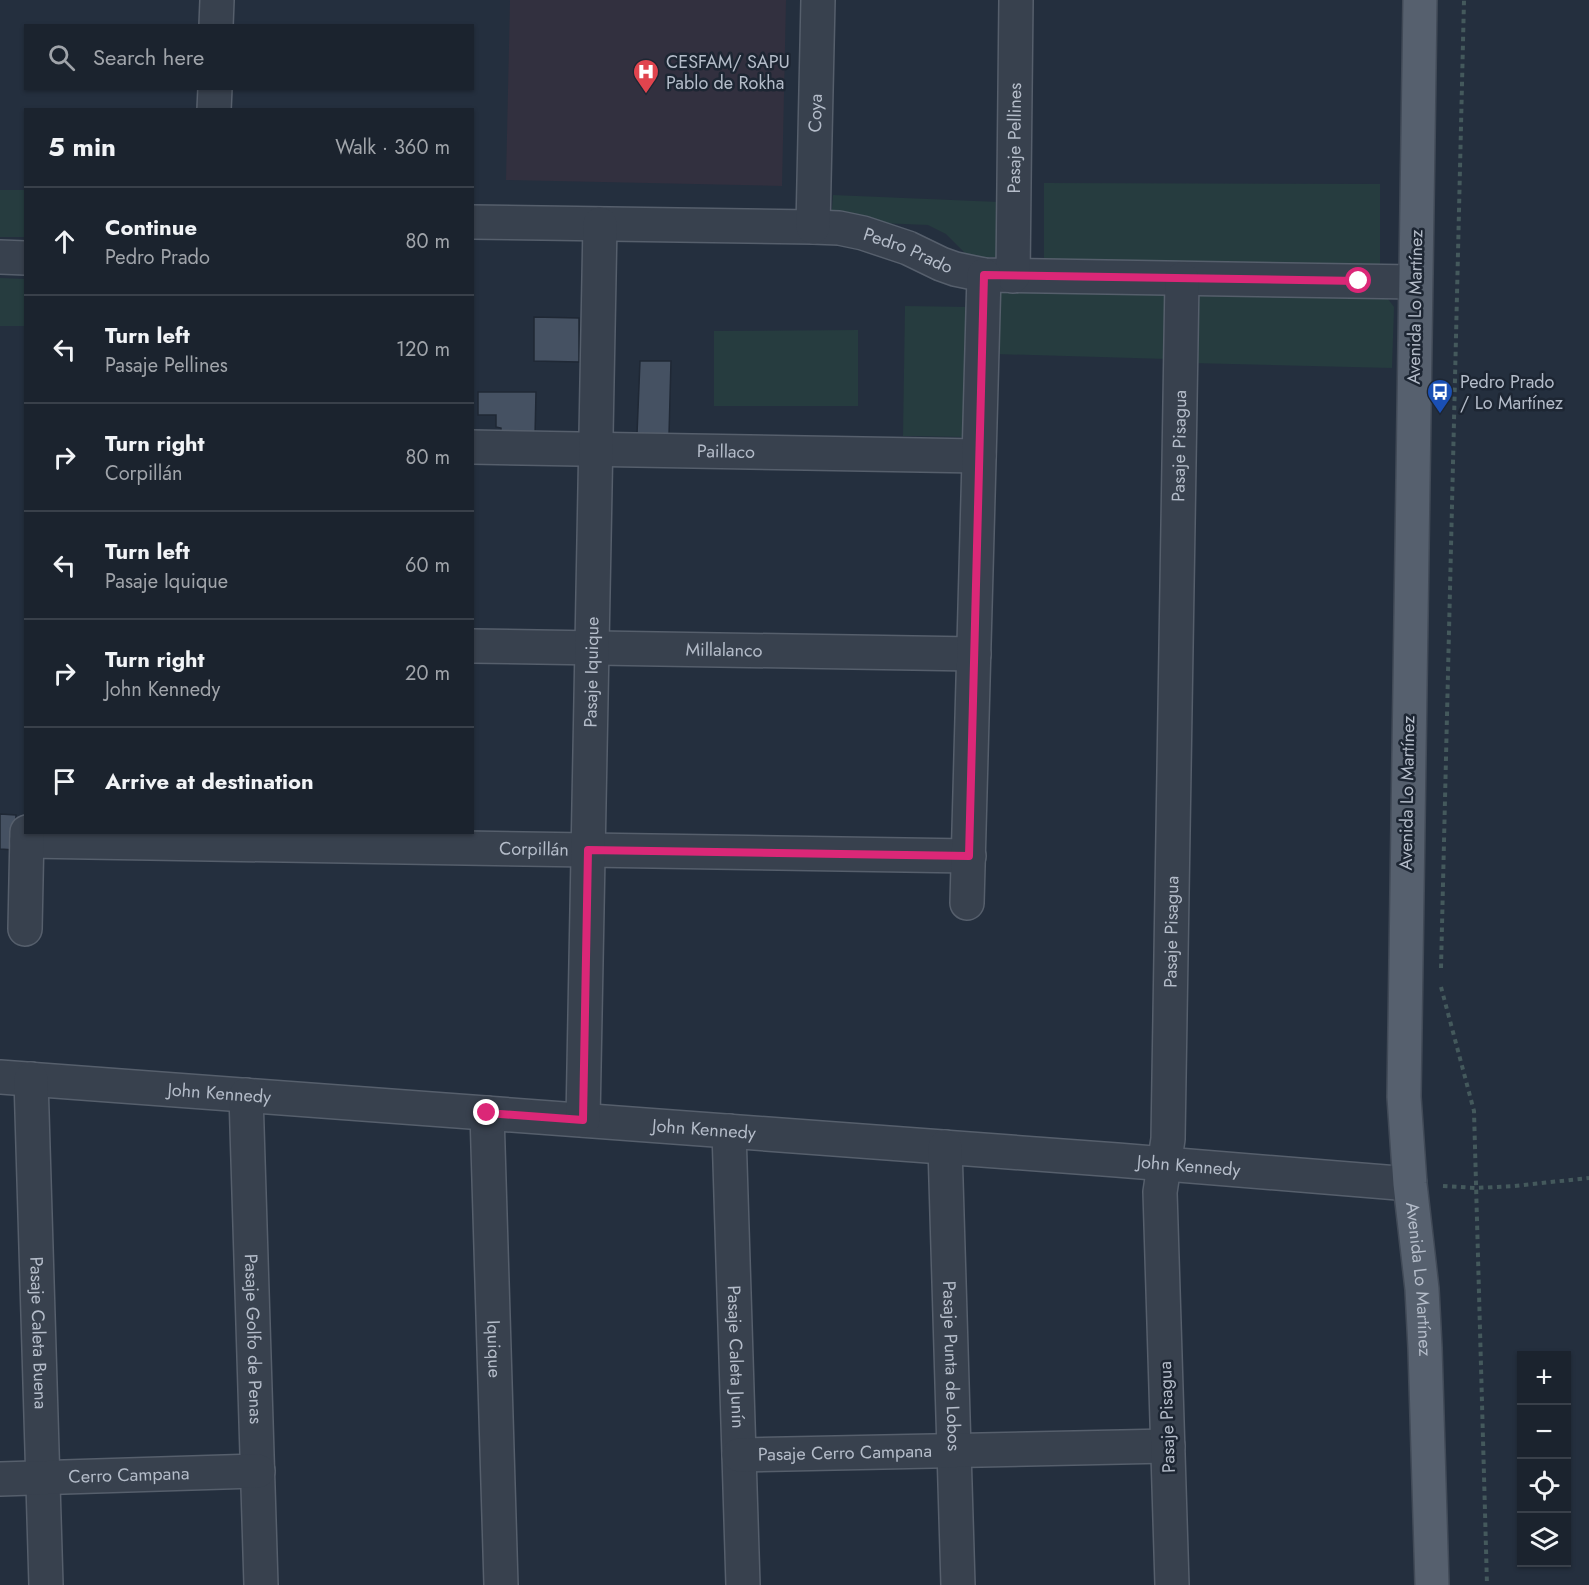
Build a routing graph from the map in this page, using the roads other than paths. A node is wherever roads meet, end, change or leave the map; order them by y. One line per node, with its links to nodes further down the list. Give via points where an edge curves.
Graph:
1 (217, 0): 5 (street)
2 (818, 0): 10 (street, Coya)
3 (1016, 0): 13 (street, Pasaje Pellines)
4 (1420, 0): 15 (main road, Avenida Lo Martínez)
5 (216, 24)
6 (215, 90): 7 (street)
7 (214, 108)
8 (474, 222): 9 (street, Pedro Prado)
9 (600, 224): 10 (street, Pedro Prado); 17 (street, Pasaje Iquique)
10 (813, 227): 13 (street, Pedro Prado, via 864,233 955,269)
11 (0, 257): 12 (street)
12 (24, 258)
13 (998, 275): 14 (street, Pedro Prado); 18 (street, Pasaje Pellines)
14 (1182, 279): 15 (street, Pedro Prado); 33 (street, Pasaje Pisagua, via 1168,1139)
15 (1415, 282): 34 (main road, Avenida Lo Martínez, via 1404,1036)
16 (474, 447): 17 (street, Paillaco)
17 (596, 449): 18 (street, Paillaco); 20 (street, Pasaje Iquique)
18 (979, 456): 21 (street, Pasaje Pellines)
19 (474, 646): 20 (street, Millalanco)
20 (592, 648): 21 (street, Millalanco); 23 (street, Pasaje Iquique)
21 (974, 654): 24 (street, Pasaje Pellines)
22 (27, 837): 23 (street, Corpillán); 26 (street)
23 (588, 850): 24 (street, Corpillán); 30 (street, Pasaje Iquique)
24 (969, 856): 25 (street, Pasaje Pellines)
25 (967, 903)
26 (25, 929)
27 (15, 1078): 28 (street, John Kennedy); 39 (street, Pasaje Caleta Buena)
28 (246, 1095): 29 (street, John Kennedy); 38 (street, Pasaje Golfo de Penas)
29 (487, 1113): 30 (street, John Kennedy); 43 (street, Iquique)
30 (583, 1120): 31 (street, John Kennedy)
31 (729, 1131): 32 (street, John Kennedy); 37 (street, Pasaje Caleta Junín)
32 (945, 1147): 33 (street, John Kennedy); 36 (street, Pasaje Punta de Lobos)
33 (1164, 1164): 34 (street, John Kennedy); 35 (street, Pasaje Pisagua, via 1160,1192)
34 (1410, 1184): 47 (main road, Avenida Lo Martínez, via 1422,1289)
35 (1168, 1446): 36 (street, Pasaje Cerro Campana); 46 (street, Pasaje Pisagua)
36 (954, 1450): 37 (street, Pasaje Cerro Campana); 45 (street, Pasaje Punta de Lobos)
37 (739, 1455): 44 (street, Pasaje Caleta Junín)
38 (258, 1471): 39 (street, Cerro Campana); 42 (street, Pasaje Golfo de Penas)
39 (42, 1478): 40 (street, Cerro Campana); 41 (street, Pasaje Caleta Buena)
40 (0, 1479)
41 (46, 1585)
42 (261, 1585)
43 (501, 1585)
44 (743, 1585)
45 (958, 1585)
46 (1172, 1585)
47 (1432, 1585)

